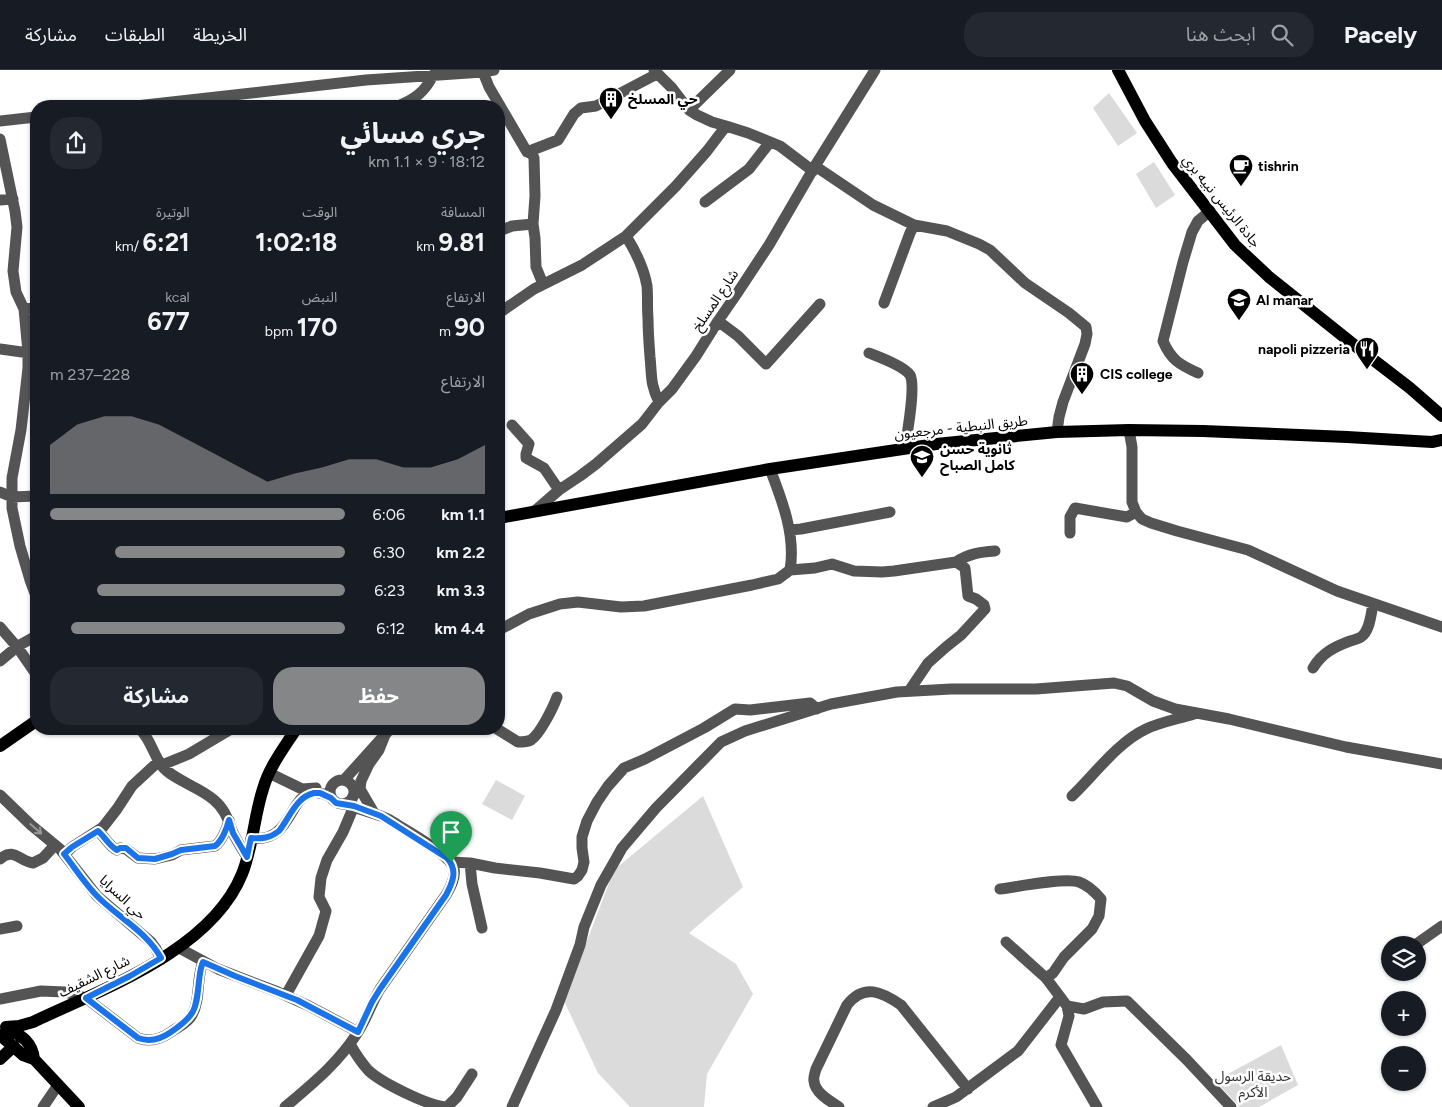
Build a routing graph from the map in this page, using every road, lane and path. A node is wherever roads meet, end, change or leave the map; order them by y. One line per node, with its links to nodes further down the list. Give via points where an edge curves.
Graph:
1 (730, 70): 10 (street)
2 (875, 70): 19 (street, شارع المسلخ)
3 (1118, 70): 23 (main road, جادة الرئيس نبيه بري, via 1172,163)
4 (489, 71): 6 (street); 9 (street, via 489,87)
5 (656, 72): 10 (street); 17 (street, via 596,106 581,108 558,140)
6 (433, 75): 7 (street); 8 (street, via 425,90)
7 (192, 100)
8 (409, 100)
9 (497, 100)
10 (689, 110): 14 (street)
11 (505, 114): 17 (street)
12 (30, 118): 13 (street)
13 (0, 121)
14 (726, 126): 16 (street); 27 (street, via 676,186)
15 (0, 139): 18 (street)
16 (770, 142): 19 (street); 22 (street, via 749,169)
17 (527, 152): 24 (street, via 534,158)
18 (2, 162): 20 (street)
19 (814, 168): 25 (street); 34 (street, شارع المسلخ, via 769,245)
20 (13, 199): 21 (street); 32 (street, via 16,227 13,271 16,292)
21 (0, 200)
22 (705, 202)
23 (1210, 211): 40 (street, via 1198,221 1192,232 1163,342 1176,362); 42 (main road, جادة الرئيس نبيه بري, via 1235,245 1269,277)
24 (533, 224): 26 (street); 28 (street, via 536,267)
25 (914, 226): 29 (street); 47 (street, via 947,231 990,250 1025,282 1086,327 1088,334 1063,402)
26 (505, 229)
27 (626, 236): 28 (street, via 582,265); 41 (street, via 640,262 647,288 650,378)
28 (543, 284): 33 (street)
29 (884, 302)
30 (820, 304): 34 (street, via 766,364)
31 (30, 308): 32 (street)
32 (24, 309): 35 (street)
33 (505, 310)
34 (718, 321): 41 (street, شارع المسلخ, via 683,374)
35 (30, 342)
36 (0, 348): 37 (street)
37 (30, 353)
38 (870, 353): 49 (street, via 902,368 912,382)
39 (30, 363): 54 (street, via 12,478)
40 (1198, 373)
41 (659, 402): 51 (street, شارع المسلخ, via 642,424)
42 (1426, 402): 43 (main road, جادة الرئيس نبيه بري); 44 (main road, جادة الرئيس نبيه بري)
43 (1442, 410)
44 (1442, 416)
45 (512, 425): 51 (street, via 529,444 526,458 544,468)
46 (1129, 430): 47 (main road, طريق النبطية - مرجعيون); 48 (main road, طريق النبطية - مرجعيون); 57 (street, via 1132,502)
47 (1057, 432): 49 (main road, طريق النبطية - مرجعيون)
48 (1439, 443)
49 (905, 448): 50 (main road, طريق النبطية - مرجعيون)
50 (770, 468): 55 (main road, طريق النبطية - مرجعيون); 59 (street)
51 (559, 490): 55 (street, شارع المسلخ)
52 (0, 492): 54 (street)
53 (30, 496): 54 (street)
54 (12, 497): 64 (street, via 20,546)
55 (536, 510): 58 (main road, طريق النبطية - مرجعيون)
56 (890, 512): 59 (street)
57 (1136, 512): 60 (street, via 1127,516 1075,508 1070,517); 65 (street, via 1151,524 1248,550)
58 (505, 517)
59 (790, 530): 63 (street)
60 (1070, 533)
61 (995, 551): 62 (street, via 964,556)
62 (956, 562): 63 (street, via 894,571 854,571 832,564); 74 (street, via 965,568 968,596 984,605 985,609 928,663)
63 (790, 570): 67 (street, via 778,579 655,605 560,604 529,614)
64 (30, 575)
65 (1373, 604): 68 (street); 73 (street, via 1367,628 1361,637 1326,652)
66 (0, 627): 70 (street)
67 (505, 627)
68 (1442, 627)
69 (30, 640): 70 (street)
70 (18, 648): 71 (street); 72 (street)
71 (0, 661)
72 (30, 665)
73 (1313, 668)
74 (909, 691): 76 (street); 77 (street, via 1036,689 1114,683 1164,706)
75 (557, 698): 79 (street, via 531,740 518,742)
76 (817, 709): 104 (street, via 810,703 735,709 624,768 596,802 582,837 582,870 574,879); 133 (street, via 745,730 721,742 622,848 601,885 556,1010)
77 (1195, 713): 87 (street); 93 (street, via 1139,732 1117,749)
78 (30, 725): 85 (main road)
79 (505, 734)
80 (145, 735): 86 (street)
81 (221, 735): 86 (street, via 189,754)
82 (292, 735): 88 (main road, شارع الشقيف)
83 (385, 735): 89 (street)
84 (386, 735): 90 (street)
85 (0, 746)
86 (160, 763): 96 (street, via 214,800); 97 (street, via 138,779 113,816)
87 (1442, 764)
88 (269, 773): 91 (street, via 302,789 319,787); 98 (main road, شارع الشقيف)
89 (345, 779): 90 (street); 91 (street, via 333,783)
90 (357, 790): 94 (street); 95 (street)
91 (330, 794): 94 (street, via 336,803); 98 (street, via 307,795 279,831 270,837)
92 (0, 796): 99 (street, حي السرايا, one-way to 99)
93 (1072, 796)
94 (349, 805): 95 (street); 116 (street, via 343,832 321,878 319,897 326,911 319,936)
95 (374, 813): 103 (street, via 439,851)
96 (229, 820): 97 (street, via 215,846 181,850 155,859 138,858 126,848 117,850); 101 (street)
97 (98, 831): 100 (street)
98 (251, 838): 101 (main road, شارع الشقيف)
99 (55, 845): 100 (street, حي السرايا); 102 (street, via 33,863 12,854)
100 (64, 854): 113 (street, حي السرايا, via 97,896 151,942)
101 (247, 857): 112 (main road, شارع الشقيف, via 233,891 218,911)
102 (0, 859)
103 (451, 862): 104 (street); 122 (street, via 454,874 450,888 380,989)
104 (470, 863): 108 (street)
105 (1000, 889): 115 (street, via 1077,881 1101,899 1099,916 1092,929)
106 (17, 926): 109 (street)
107 (1442, 926): 110 (street)
108 (482, 928)
109 (0, 929)
110 (1426, 937)
111 (1006, 942): 115 (street)
112 (179, 948): 113 (main road, شارع الشقيف); 114 (street)
113 (161, 958): 117 (main road, شارع الشقيف)
114 (203, 962): 116 (street); 117 (street, via 192,1015 168,1034 152,1040 138,1038)
115 (1046, 978): 119 (street)
116 (286, 995): 122 (street)
117 (86, 998): 118 (street, via 65,992 41,991); 120 (main road, شارع الشقيف)
118 (0, 999)
119 (1064, 1001): 129 (street, via 1018,1051); 136 (street, via 1069,1016 1061,1045); 137 (street, via 1084,1009 1103,1002 1127,1001)
120 (46, 1015): 121 (main road, شارع الشقيف, via 26,1025); 125 (main road, via 36,1031)
121 (2, 1029): 124 (main road); 125 (main road, via 27,1040)
122 (358, 1032): 123 (street)
123 (350, 1044): 127 (street, via 374,1076 412,1097 437,1106 447,1106 453,1101); 132 (street, via 330,1068)
124 (14, 1046): 125 (main road, via 27,1057); 126 (main road)
125 (33, 1054): 128 (main road)
126 (0, 1059)
127 (472, 1074)
128 (58, 1086): 130 (street); 131 (main road)
129 (968, 1089): 134 (street, via 901,1005 887,995 869,991 852,999 816,1070 816,1087 824,1098); 135 (street)
130 (43, 1107)
131 (79, 1107)
132 (285, 1107)
133 (512, 1107)
134 (839, 1107)
135 (933, 1107)
136 (1097, 1107)
137 (1231, 1107)

